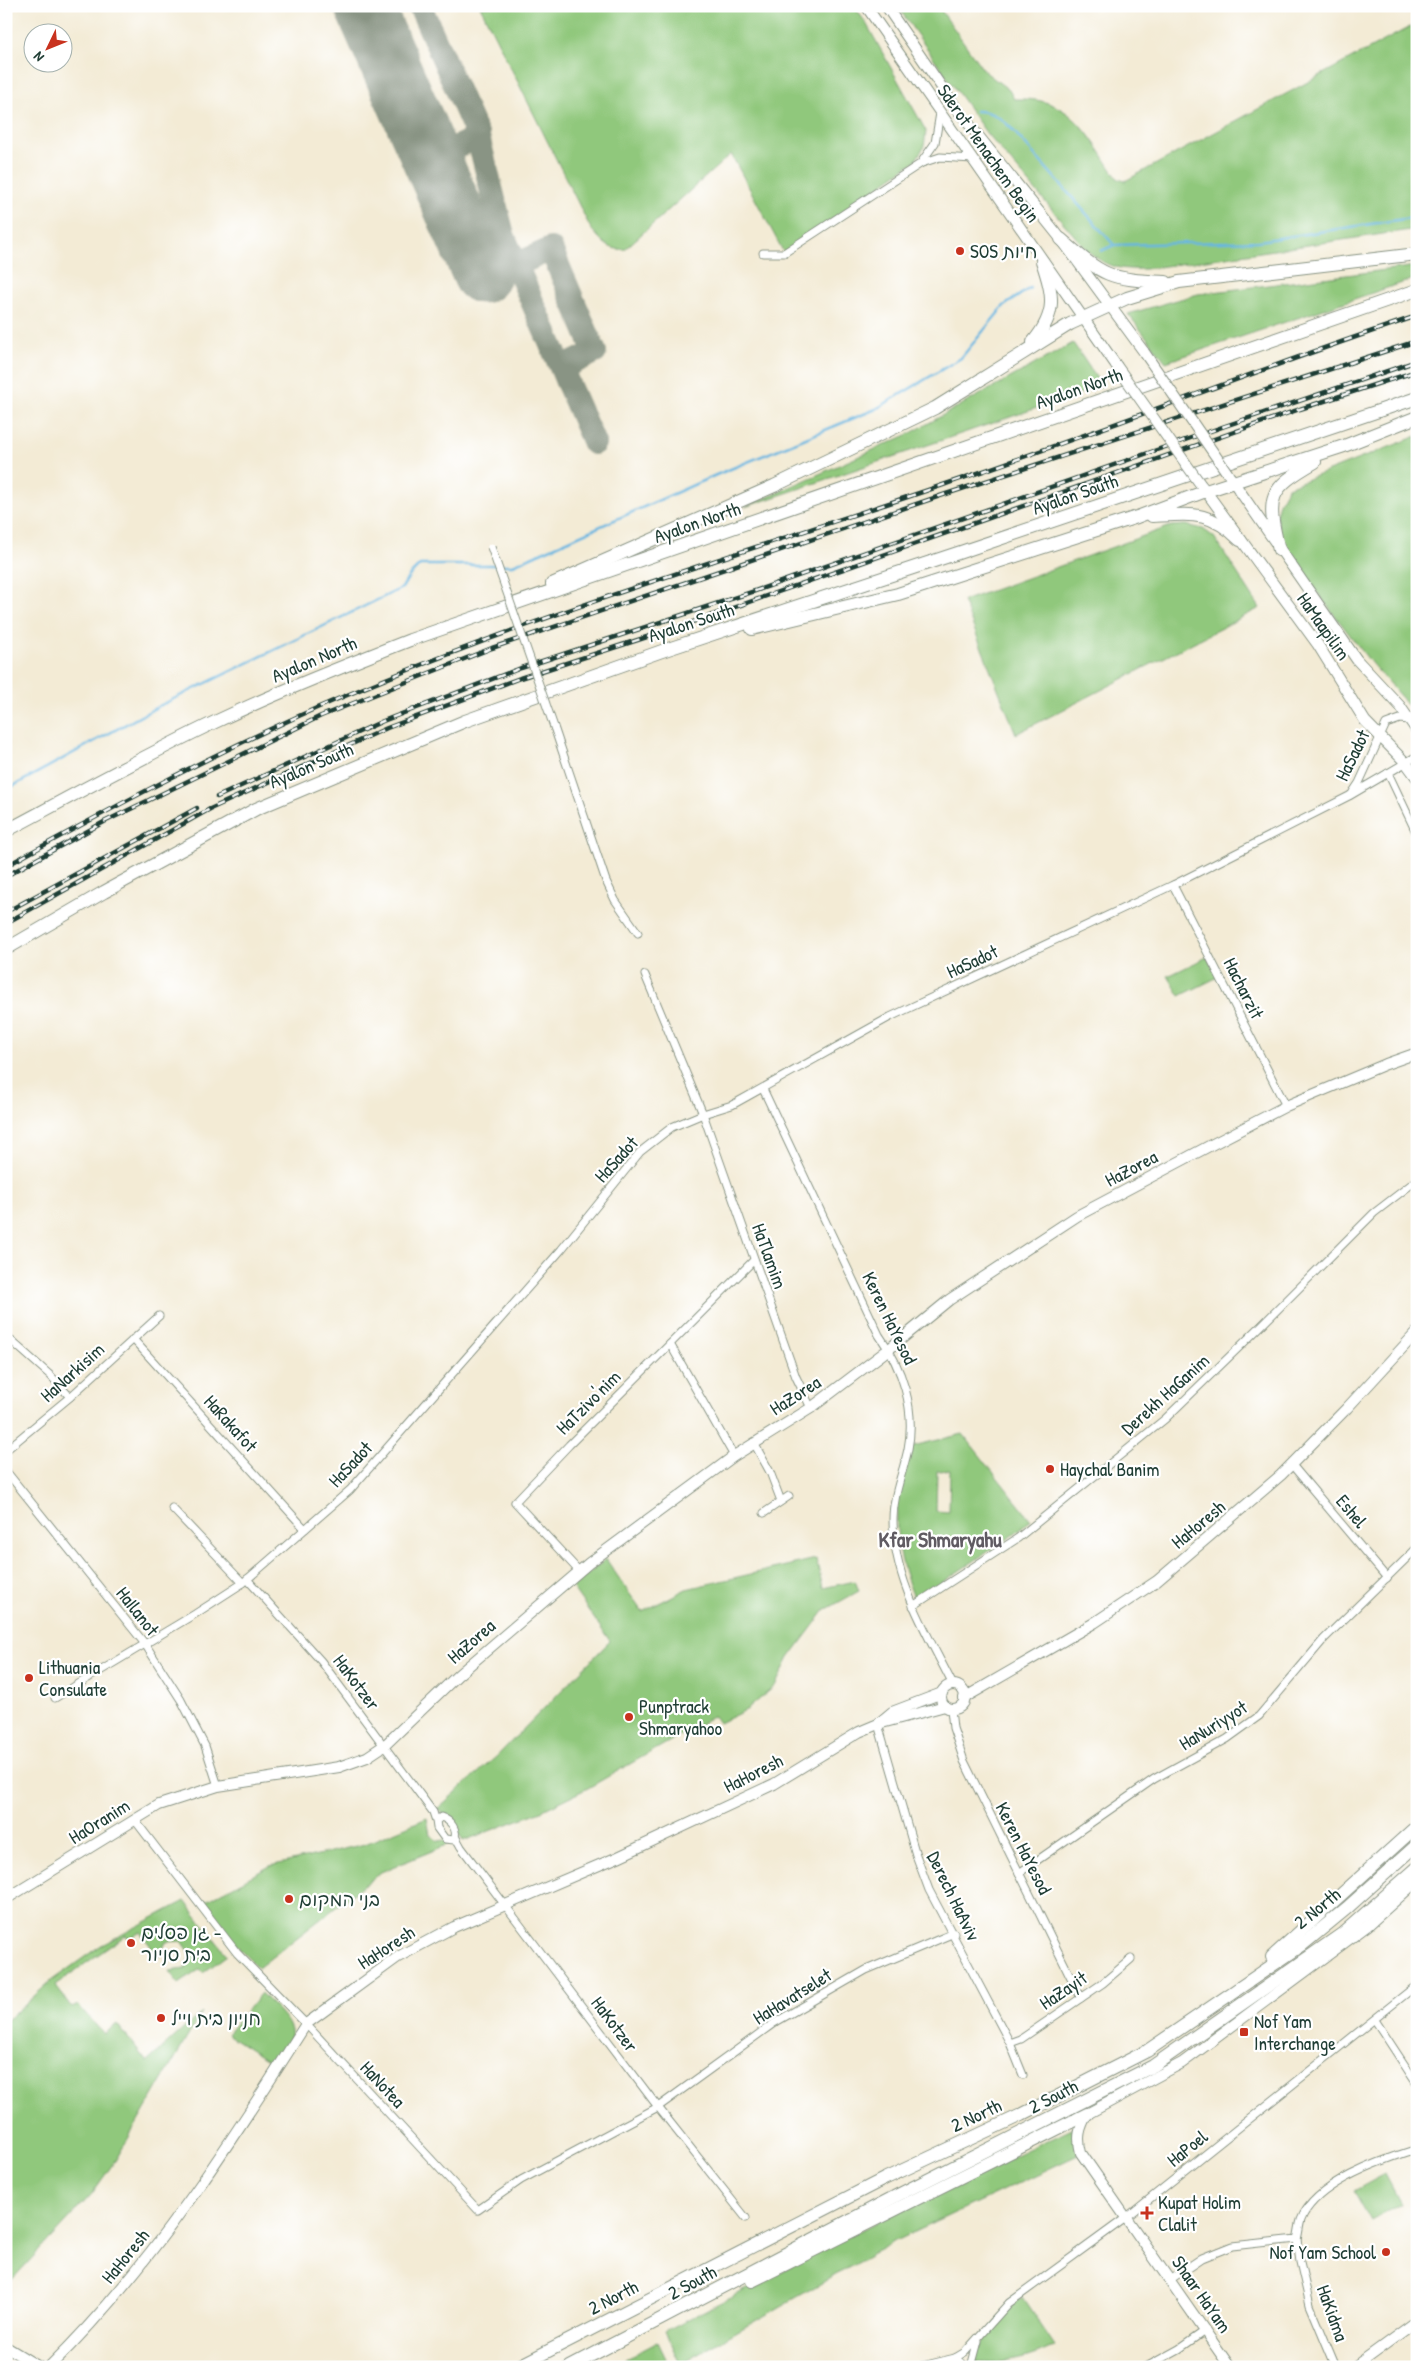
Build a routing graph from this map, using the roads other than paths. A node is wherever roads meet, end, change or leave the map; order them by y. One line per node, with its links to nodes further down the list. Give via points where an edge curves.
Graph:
1 (866, 6): 3 (street, Sderot Menachem Begin)
2 (886, 6): 6 (street, Sderot Menachem Begin, via 956,108)
3 (940, 112): 4 (street, Sderot Menachem Begin); 5 (street, via 936,143)
4 (972, 159): 5 (street, via 940,157); 9 (street, Sderot Menachem Begin)
5 (920, 164): 7 (street, via 784,253)
6 (1061, 239): 10 (highway, via 1093,267 1110,276); 12 (street, Sderot Menachem Begin)
7 (763, 253)
8 (1417, 254): 10 (highway)
9 (1042, 261): 13 (street, Sderot Menachem Begin); 14 (highway, via 1052,294 1050,313 1043,330)
10 (1178, 282): 12 (highway)
11 (1417, 290): 24 (highway, Ayalon North)
12 (1110, 304): 13 (highway); 18 (street, Sderot Menachem Begin, bridge)
13 (1084, 316): 14 (highway); 19 (street, Sderot Menachem Begin, bridge)
14 (1027, 350): 24 (highway, via 936,408 774,486)
15 (1417, 398): 25 (highway, Ayalon South)
16 (1417, 418): 17 (highway)
17 (1344, 446): 18 (highway); 23 (highway, via 1297,472 1277,488 1271,512)
18 (1231, 478): 19 (highway); 23 (street, HaMaapilim)
19 (1204, 488): 20 (highway); 21 (street, HaMaapilim)
20 (1137, 517): 21 (highway, via 1202,515 1220,522); 25 (highway, via 898,594)
21 (1240, 540): 28 (street, HaMaapilim, via 1318,645 1358,712)
22 (491, 547): 37 (street, bridge, via 606,881)
23 (1280, 550): 26 (street, HaMaapilim, via 1357,660)
24 (474, 618): 34 (highway, Ayalon North, via 312,679 215,722)
25 (662, 651): 38 (highway, Ayalon South, via 465,721 256,809)
26 (1413, 720): 27 (street, HaMaapilim); 28 (street, HaSadot, via 1389,722)
27 (1417, 732)
28 (1379, 736): 30 (street, HaMaapilim); 33 (street, HaSadot, via 1359,783)
29 (1417, 756): 30 (street, HaSadot)
30 (1406, 763): 31 (street, HaSadot); 32 (street, HaMaapilim)
31 (1388, 773): 33 (street, HaSadot); 35 (street)
32 (1417, 778)
33 (1349, 796): 36 (street, HaSadot)
34 (6, 831)
35 (1417, 834)
36 (1173, 885): 41 (street, HaSadot, via 890,1017); 42 (street, Hacharzit)
37 (638, 933)
38 (6, 949)
39 (645, 975): 43 (street, HaTlamim)
40 (1417, 1053): 42 (street, HaZorea)
41 (763, 1089): 43 (street, HaSadot, via 732,1105); 51 (street, Keren HaYesod, via 879,1335)
42 (1286, 1106): 51 (street, HaZorea, via 1078,1216 949,1300)
43 (703, 1114): 45 (street, HaTlamim); 63 (street, HaSadot, via 672,1127 640,1152 561,1250 350,1490)
44 (1417, 1180): 68 (street, Derekh HaGanim, via 1374,1213 1165,1419 1018,1538)
45 (754, 1260): 50 (street, HaTzivo'nim); 53 (street, HaTlamim)
46 (158, 1316): 49 (street, HaNarkisim)
47 (1417, 1332): 57 (street, HaHoresh)
48 (6, 1336): 52 (street)
49 (133, 1339): 52 (street, HaNarkisim); 63 (street, HaRakafot)
50 (670, 1344): 56 (street); 65 (street, HaTzivo'nim, via 515,1502)
51 (889, 1349): 53 (street, HaZorea); 68 (street, Keren HaYesod, via 905,1387 910,1419 908,1448 898,1482 893,1519 899,1572)
52 (70, 1397): 55 (street, HaNarkisim)
53 (811, 1408): 54 (street, HaZorea)
54 (754, 1442): 56 (street, HaZorea); 60 (street)
55 (6, 1450)
56 (734, 1456): 65 (street, HaZorea)
57 (1292, 1464): 66 (street, Eshel); 73 (street, HaHoresh, via 1157,1581 1094,1623)
58 (6, 1471): 69 (street, HaIlanot)
59 (789, 1496): 60 (street)
60 (781, 1501): 62 (street)
61 (172, 1508): 67 (street, HaKotzer)
62 (764, 1513)
63 (305, 1529): 67 (street, HaSadot)
64 (1417, 1548): 66 (street, HaNuriyyot)
65 (579, 1571): 76 (street, HaZorea, via 458,1675)
66 (1387, 1578): 84 (street, HaNuriyyot, via 1324,1639 1259,1716 1227,1739 1154,1778)
67 (245, 1581): 69 (street, HaSadot); 76 (street, HaKotzer, via 321,1661)
68 (913, 1606): 70 (street, Keren HaYesod)
69 (144, 1644): 72 (street, HaSadot); 77 (street, HaIlanot, via 181,1700 205,1746)
70 (953, 1686): 71 (street, via 945,1688); 73 (street, via 961,1689)
71 (942, 1693): 74 (street, via 941,1699); 75 (street, HaHoresh, via 892,1712)
72 (55, 1698)
73 (964, 1698): 74 (street, via 959,1707)
74 (948, 1707): 75 (street, HaHoresh); 84 (street, Keren HaYesod, via 964,1761)
75 (878, 1724): 87 (street, HaHoresh, via 859,1732 775,1783 618,1857); 88 (street, Derech HaAviv, via 916,1855 929,1890)
76 (385, 1745): 77 (street, HaZorea, via 367,1757 339,1767); 79 (street, HaKotzer)
77 (218, 1786): 78 (street, HaOranim, via 159,1805)
78 (134, 1819): 86 (street, HaOranim); 94 (street, HaNotea, via 237,1953)
79 (439, 1819): 81 (street, via 442,1835); 81 (street, via 450,1822 455,1830)
80 (1417, 1826): 91 (highway)
81 (454, 1839): 87 (street, HaKotzer)
82 (1417, 1845): 91 (highway, 2 North, via 1302,1945)
83 (1417, 1868): 108 (highway, 2 South, via 1342,1934 1153,2066)
84 (1019, 1873): 92 (street, Keren HaYesod)
85 (1417, 1881): 99 (street, via 1367,1926 1182,2064)
86 (6, 1899)
87 (504, 1904): 94 (street, HaHoresh, via 454,1926 398,1958); 98 (street, HaKotzer)
88 (954, 1933): 95 (street, Derech HaAviv); 98 (street, HaHavatselet, via 866,1970 791,2014)
89 (1131, 1959): 92 (street, HaZayit)
90 (1417, 1985): 93 (street, HaPoel)
91 (1227, 1996): 113 (highway, 2 North, via 1147,2051 884,2179)
92 (1081, 1998): 95 (street, HaZayit, via 1021,2039)
93 (1375, 2020): 97 (street); 101 (street, HaPoel)
94 (306, 2024): 98 (street, HaNotea, via 478,2210 521,2180); 112 (street, HaHoresh, via 177,2220 86,2330)
95 (1010, 2043): 96 (street, Derech HaAviv)
96 (1023, 2075)
97 (1417, 2084)
98 (658, 2107): 102 (street, HaKotzer)
99 (1087, 2114): 101 (street, Shaar HaYam, via 1078,2139 1081,2153); 108 (highway, via 689,2312)
100 (1417, 2149): 103 (street, HaKidma, via 1330,2186 1301,2219)
101 (1126, 2217): 104 (street, Shaar HaYam); 107 (street, HaPoel, via 1009,2303)
102 (746, 2218)
103 (1298, 2239): 104 (street, via 1232,2246 1202,2258); 120 (street, HaKidma, via 1310,2305)
104 (1171, 2279): 106 (street, Shaar HaYam)
105 (1417, 2321): 121 (street)
106 (1206, 2330): 118 (street); 119 (street, Shaar HaYam)
107 (980, 2337): 110 (street, HaPoel); 117 (street, HaPoel)
108 (611, 2345): 114 (highway, 2 South)
109 (6, 2346): 111 (street)
110 (955, 2358): 115 (street, HaPoel); 116 (street)
111 (39, 2367)
112 (49, 2367)
113 (517, 2367)
114 (570, 2367)
115 (918, 2367)
116 (967, 2367)
117 (971, 2367)
118 (1146, 2367)
119 (1230, 2367)
120 (1336, 2367)
121 (1354, 2367)

